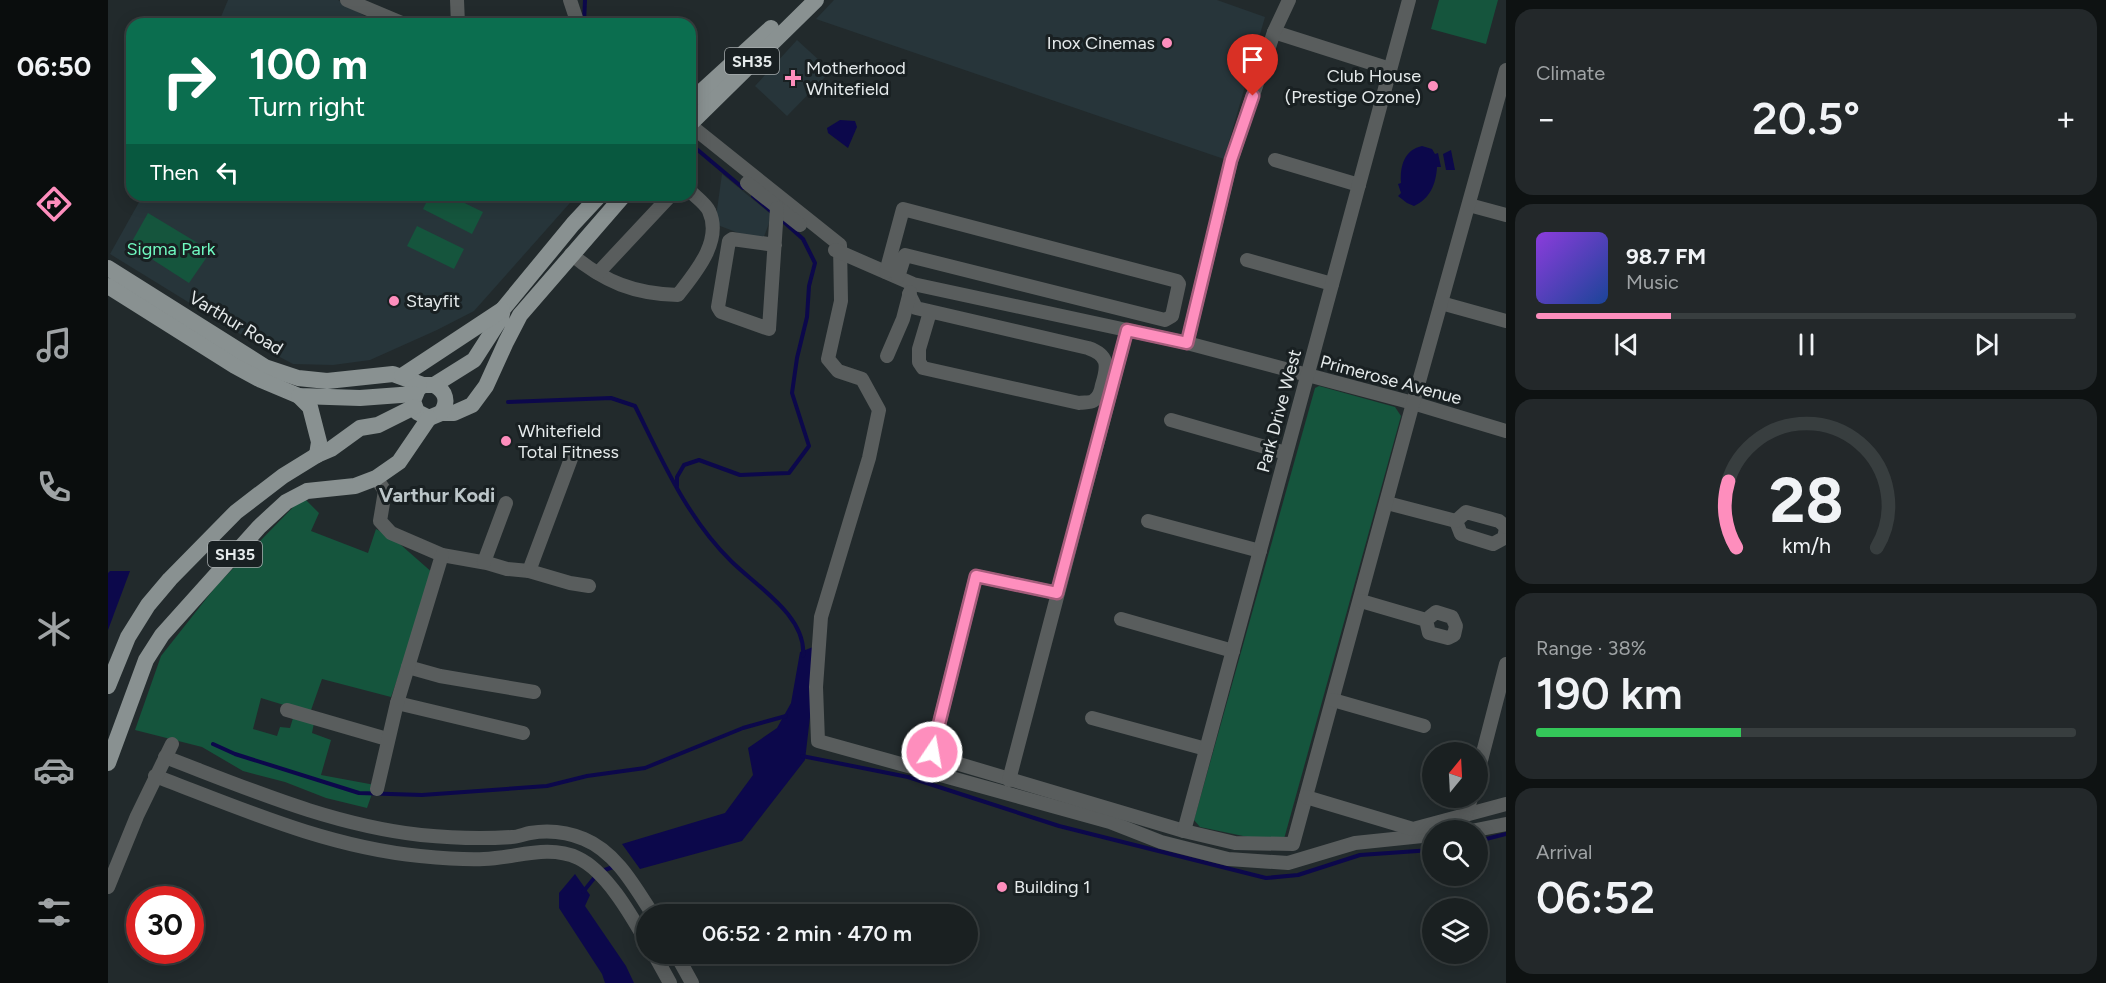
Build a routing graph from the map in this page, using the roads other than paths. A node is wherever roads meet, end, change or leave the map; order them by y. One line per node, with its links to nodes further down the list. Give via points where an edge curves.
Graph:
1 (347, 0): 8 (street)
2 (457, 0): 9 (street)
3 (570, 0): 10 (street)
4 (801, 0): 14 (main road, SH35)
5 (816, 0): 16 (main road, SH35)
6 (1289, 0): 11 (street)
7 (1409, 0): 12 (street, Park Drive West)
8 (390, 18)
9 (458, 18)
10 (576, 18)
11 (1274, 32): 12 (street); 44 (street, via 1231,160)
12 (1390, 69): 20 (street, Park Drive West)
13 (1506, 70): 15 (street)
14 (696, 96)
15 (1502, 104): 25 (street)
16 (696, 118)
17 (696, 129): 29 (street, via 840,245)
18 (696, 141): 26 (street)
19 (1275, 160): 20 (street)
20 (1359, 185): 36 (street, Park Drive West)
21 (696, 197): 34 (street, via 709,210 714,232 699,267 678,295 652,294 612,283)
22 (594, 201): 40 (main road, SH35)
23 (619, 201): 31 (main road)
24 (665, 201): 34 (street)
25 (1469, 205): 27 (street); 39 (street)
26 (777, 208): 28 (street); 29 (street)
27 (1506, 215)
28 (775, 246): 28 (street, via 769,329 722,312 718,307 729,241)
29 (840, 253): 35 (street); 100 (street, via 841,301 828,359 838,371 862,379 879,410 869,458 821,617 816,687 818,741 1228,859 1288,863 1355,843)
30 (898, 253): 30 (street, via 903,209 1179,284 1172,316 1165,320); 35 (street)
31 (571, 255): 34 (street); 51 (main road, via 520,315 486,386 472,405 454,413)
32 (1247, 260): 36 (street)
33 (108, 268): 47 (main road, Varthur Road, via 265,367 298,378 327,381 378,374)
34 (598, 273)
35 (892, 275): 38 (street)
36 (1332, 284): 46 (street, Park Drive West)
37 (108, 286): 49 (main road, Varthur Road, via 235,366)
38 (911, 289): 41 (street, via 916,309); 43 (street, Primerose Avenue); 45 (street)
39 (1440, 303): 42 (street); 50 (street)
40 (503, 309): 47 (main road); 48 (main road, SH35, via 474,360)
41 (930, 312): 41 (street, via 1099,351 1107,368 1100,394 1093,401 1079,403 923,368 918,362 919,349)
42 (1506, 321)
43 (1127, 330): 44 (street, Primerose Avenue); 70 (street)
44 (1187, 343): 46 (street, Primerose Avenue)
45 (887, 356)
46 (1307, 375): 50 (street, Primerose Avenue); 54 (street, Park Drive West)
47 (402, 376): 48 (main road, Varthur Road)
48 (421, 393): 49 (main road, Varthur Road, via 360,398); 51 (main road, via 417,412); 51 (main road, via 439,387 446,397 444,408); 55 (main road, SH35, via 378,425 360,428)
49 (299, 396): 55 (main road, via 310,408 319,442)
50 (1413, 403): 53 (street, Primerose Avenue); 61 (street)
51 (435, 415): 57 (main road, SH35, via 399,462)
52 (1171, 420): 54 (street)
53 (1506, 430)
54 (1286, 453): 65 (street, Park Drive West)
55 (317, 455): 58 (main road, SH35)
56 (572, 456): 68 (street)
57 (376, 477): 59 (main road, SH35, via 355,486 307,491); 66 (street, via 385,491 380,521 391,533)
58 (273, 484): 59 (main road); 77 (main road, SH35, via 236,512 148,605 128,637)
59 (286, 502): 88 (main road, SH35, via 162,635 146,660)
60 (506, 502): 67 (street)
61 (1387, 503): 63 (street); 71 (street)
62 (1148, 521): 65 (street)
63 (1455, 521): 64 (street, via 1466,512 1499,521); 64 (street, via 1461,534 1493,544 1503,538)
64 (1506, 528)
65 (1260, 551): 74 (street, Park Drive West)
66 (442, 555): 67 (street); 76 (street)
67 (484, 562): 68 (street)
68 (529, 571): 69 (street)
69 (589, 586)
70 (1057, 593): 90 (street); 90 (street, via 976,576 932,752 939,758)
71 (1361, 601): 73 (street); 79 (street)
72 (1121, 619): 74 (street)
73 (1426, 620)
74 (1233, 651): 87 (street, Park Drive West)
75 (1506, 664): 86 (street)
76 (408, 667): 78 (street); 80 (street)
77 (108, 686)
78 (534, 692)
79 (1333, 700): 83 (street); 92 (street)
80 (397, 703): 84 (street); 85 (street)
81 (287, 710): 85 (street)
82 (1092, 718): 87 (street)
83 (1424, 726)
84 (523, 733)
85 (387, 739): 91 (street)
86 (1486, 742)
87 (1206, 750): 99 (street, Park Drive West)
88 (108, 763)
89 (156, 776): 96 (street, via 169,751 277,800); 101 (street, via 270,820); 104 (street)
90 (1009, 780): 99 (street)
91 (377, 789)
92 (1306, 797): 95 (street, via 1413,829); 99 (street, via 1293,844 1235,843)
93 (1506, 804): 95 (street)
94 (1468, 808): 95 (street)
95 (1466, 815)
96 (347, 822): 101 (street); 102 (street, via 453,837 561,832 603,850)
97 (1506, 824): 98 (street)
98 (1488, 828)
99 (1184, 831)
100 (1422, 836)
101 (342, 842): 103 (street, via 420,856 484,859 548,851 584,861)
102 (622, 870): 103 (street); 105 (street)
103 (606, 881): 106 (street)
104 (108, 887)
105 (645, 904)
106 (636, 925)
107 (660, 964): 109 (street)
108 (682, 964): 110 (street)
109 (670, 983)
110 (692, 983)

